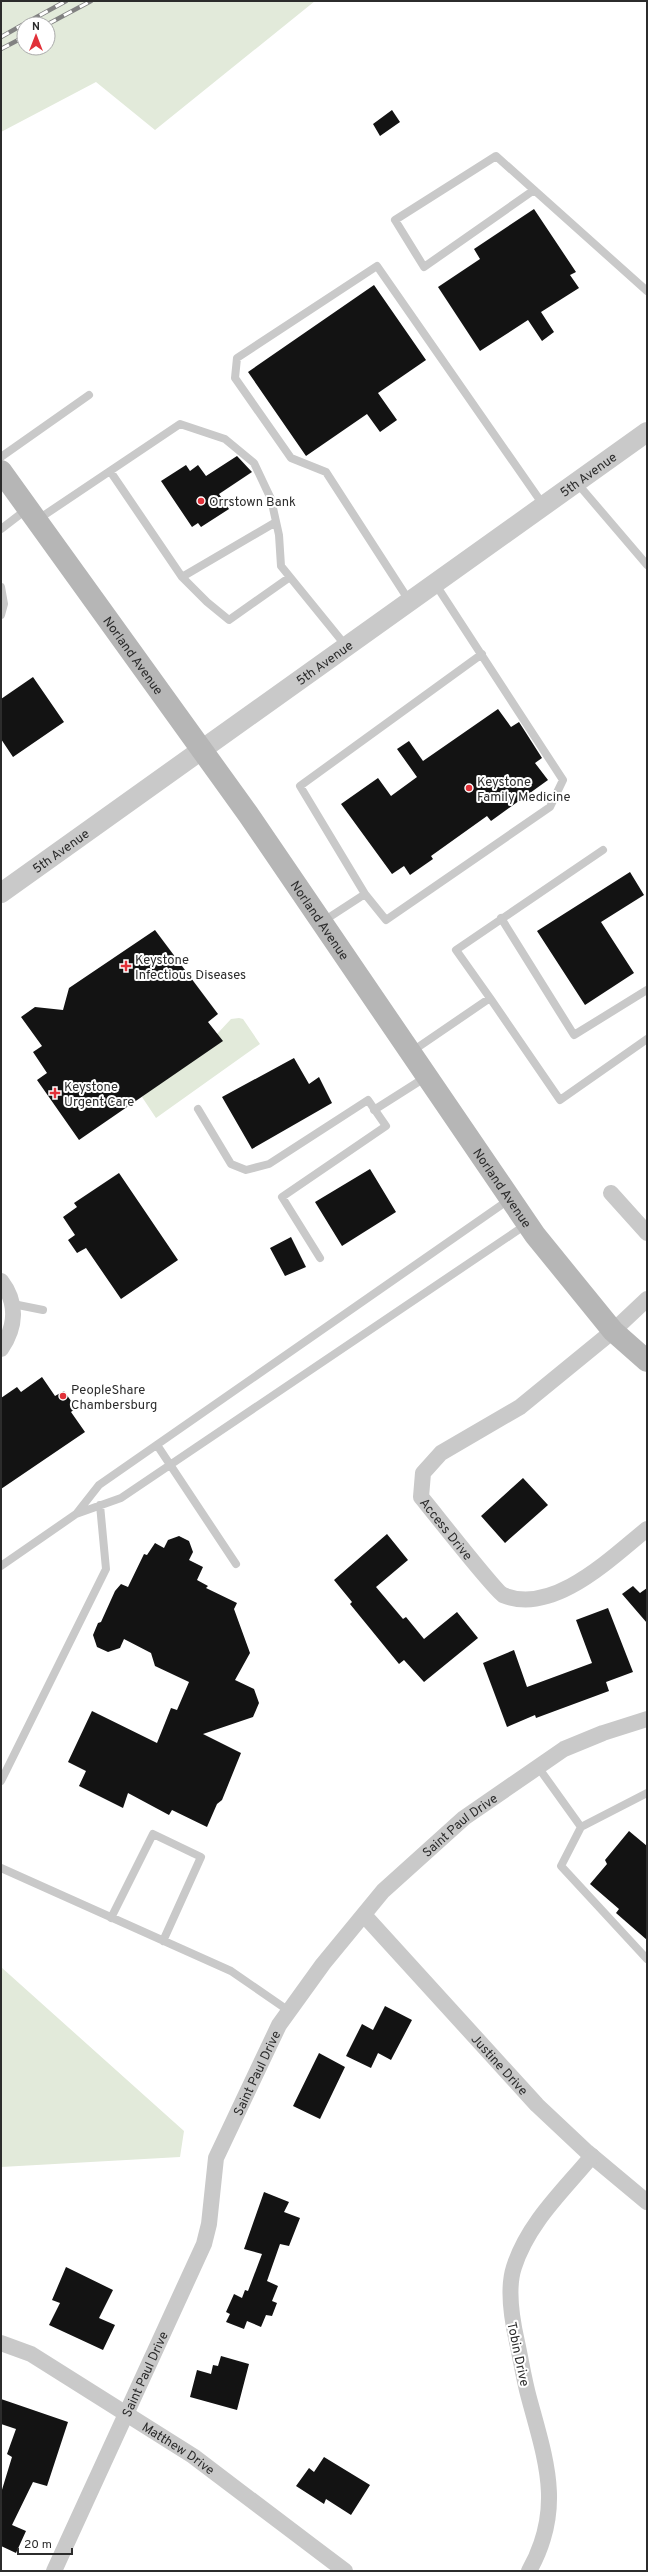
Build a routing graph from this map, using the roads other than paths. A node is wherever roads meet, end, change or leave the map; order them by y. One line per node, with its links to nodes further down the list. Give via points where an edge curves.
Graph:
1 (534, 190): 1 (lane, via 496,156 395,220 424,267); 2 (lane)
2 (647, 291)
3 (89, 395): 5 (lane)
4 (647, 432): 8 (street, 5th Avenue)
5 (1, 457)
6 (1, 471): 10 (main road, Norland Avenue)
7 (110, 471): 10 (lane); 11 (lane, via 180,424 225,439 254,463 271,499); 14 (lane)
8 (577, 483): 9 (street, 5th Avenue); 13 (lane)
9 (544, 507): 16 (street, 5th Avenue); 18 (lane, via 377,266 237,358 235,378 292,458 326,472)
10 (32, 515): 12 (lane); 22 (main road, Norland Avenue)
11 (276, 522): 14 (lane); 15 (lane, via 281,566)
12 (1, 529)
13 (647, 565)
14 (182, 577): 15 (lane, via 230,620)
15 (290, 577): 20 (lane)
16 (436, 585): 18 (street, 5th Avenue); 21 (lane)
17 (1, 586): 19 (lane, via 4,604)
18 (410, 603): 20 (street, 5th Avenue)
19 (1, 615)
20 (347, 648): 22 (street, 5th Avenue)
21 (482, 654): 25 (lane, via 300,786); 25 (lane, via 563,780 550,808 386,920)
22 (202, 752): 24 (street, 5th Avenue); 27 (main road, Norland Avenue)
23 (603, 850): 26 (lane)
24 (1, 893)
25 (365, 894): 27 (lane)
26 (500, 918): 28 (lane, via 574,1036); 29 (lane, via 456,950)
27 (321, 922): 31 (main road, Norland Avenue)
28 (647, 990)
29 (490, 998): 30 (lane, via 560,1100); 31 (lane)
30 (647, 1039)
31 (410, 1052): 32 (main road, Norland Avenue)
32 (427, 1077): 34 (lane); 36 (main road, Norland Avenue)
33 (198, 1110): 34 (lane, via 231,1164 246,1170 269,1164 368,1100)
34 (374, 1110): 39 (lane, via 386,1126 282,1197)
35 (611, 1193): 38 (street)
36 (510, 1199): 37 (main road, Norland Avenue); 47 (lane)
37 (527, 1224): 44 (main road, Norland Avenue); 48 (lane)
38 (647, 1232)
39 (320, 1258)
40 (1, 1281): 42 (street, via 8,1289)
41 (647, 1299): 44 (street, Access Drive)
42 (13, 1304): 43 (lane); 45 (street, via 14,1321 9,1338)
43 (43, 1310)
44 (613, 1331): 46 (main road, Norland Avenue); 51 (street, Access Drive, via 520,1407 441,1453 423,1473 421,1497 502,1595 534,1601 587,1579)
45 (1, 1349)
46 (647, 1361)
47 (157, 1445): 48 (lane); 50 (lane, via 99,1485)
48 (169, 1466): 49 (lane, via 121,1498); 52 (lane)
49 (100, 1505): 50 (lane); 56 (lane, via 106,1569)
50 (76, 1514): 53 (lane)
51 (647, 1528)
52 (236, 1564)
53 (1, 1566)
54 (647, 1719): 55 (street, Saint Paul Drive, via 564,1749)
55 (538, 1767): 58 (lane); 60 (street, Saint Paul Drive, via 464,1818 383,1891)
56 (1, 1781)
57 (647, 1793): 58 (lane)
58 (581, 1827): 63 (lane, via 561,1866)
59 (1, 1868): 61 (lane)
60 (364, 1915): 64 (street, Saint Paul Drive); 65 (street, Justine Drive, via 537,2105)
61 (111, 1918): 62 (lane); 62 (lane, via 153,1834 201,1857)
62 (164, 1941): 64 (lane, via 231,1971)
63 (647, 1959)
64 (289, 2011): 68 (street, Saint Paul Drive, via 278,2025 224,2137 216,2158 209,2224 204,2244)
65 (592, 2156): 66 (street, Justine Drive); 71 (street, Tobin Drive, via 529,2231 513,2268 510,2314 529,2398 543,2442 550,2512)
66 (647, 2202)
67 (1, 2343): 68 (street, Matthew Drive, via 31,2354)
68 (126, 2411): 69 (street, Saint Paul Drive); 70 (street, Matthew Drive, via 193,2456)
69 (54, 2571)
70 (345, 2571)
71 (529, 2571)

